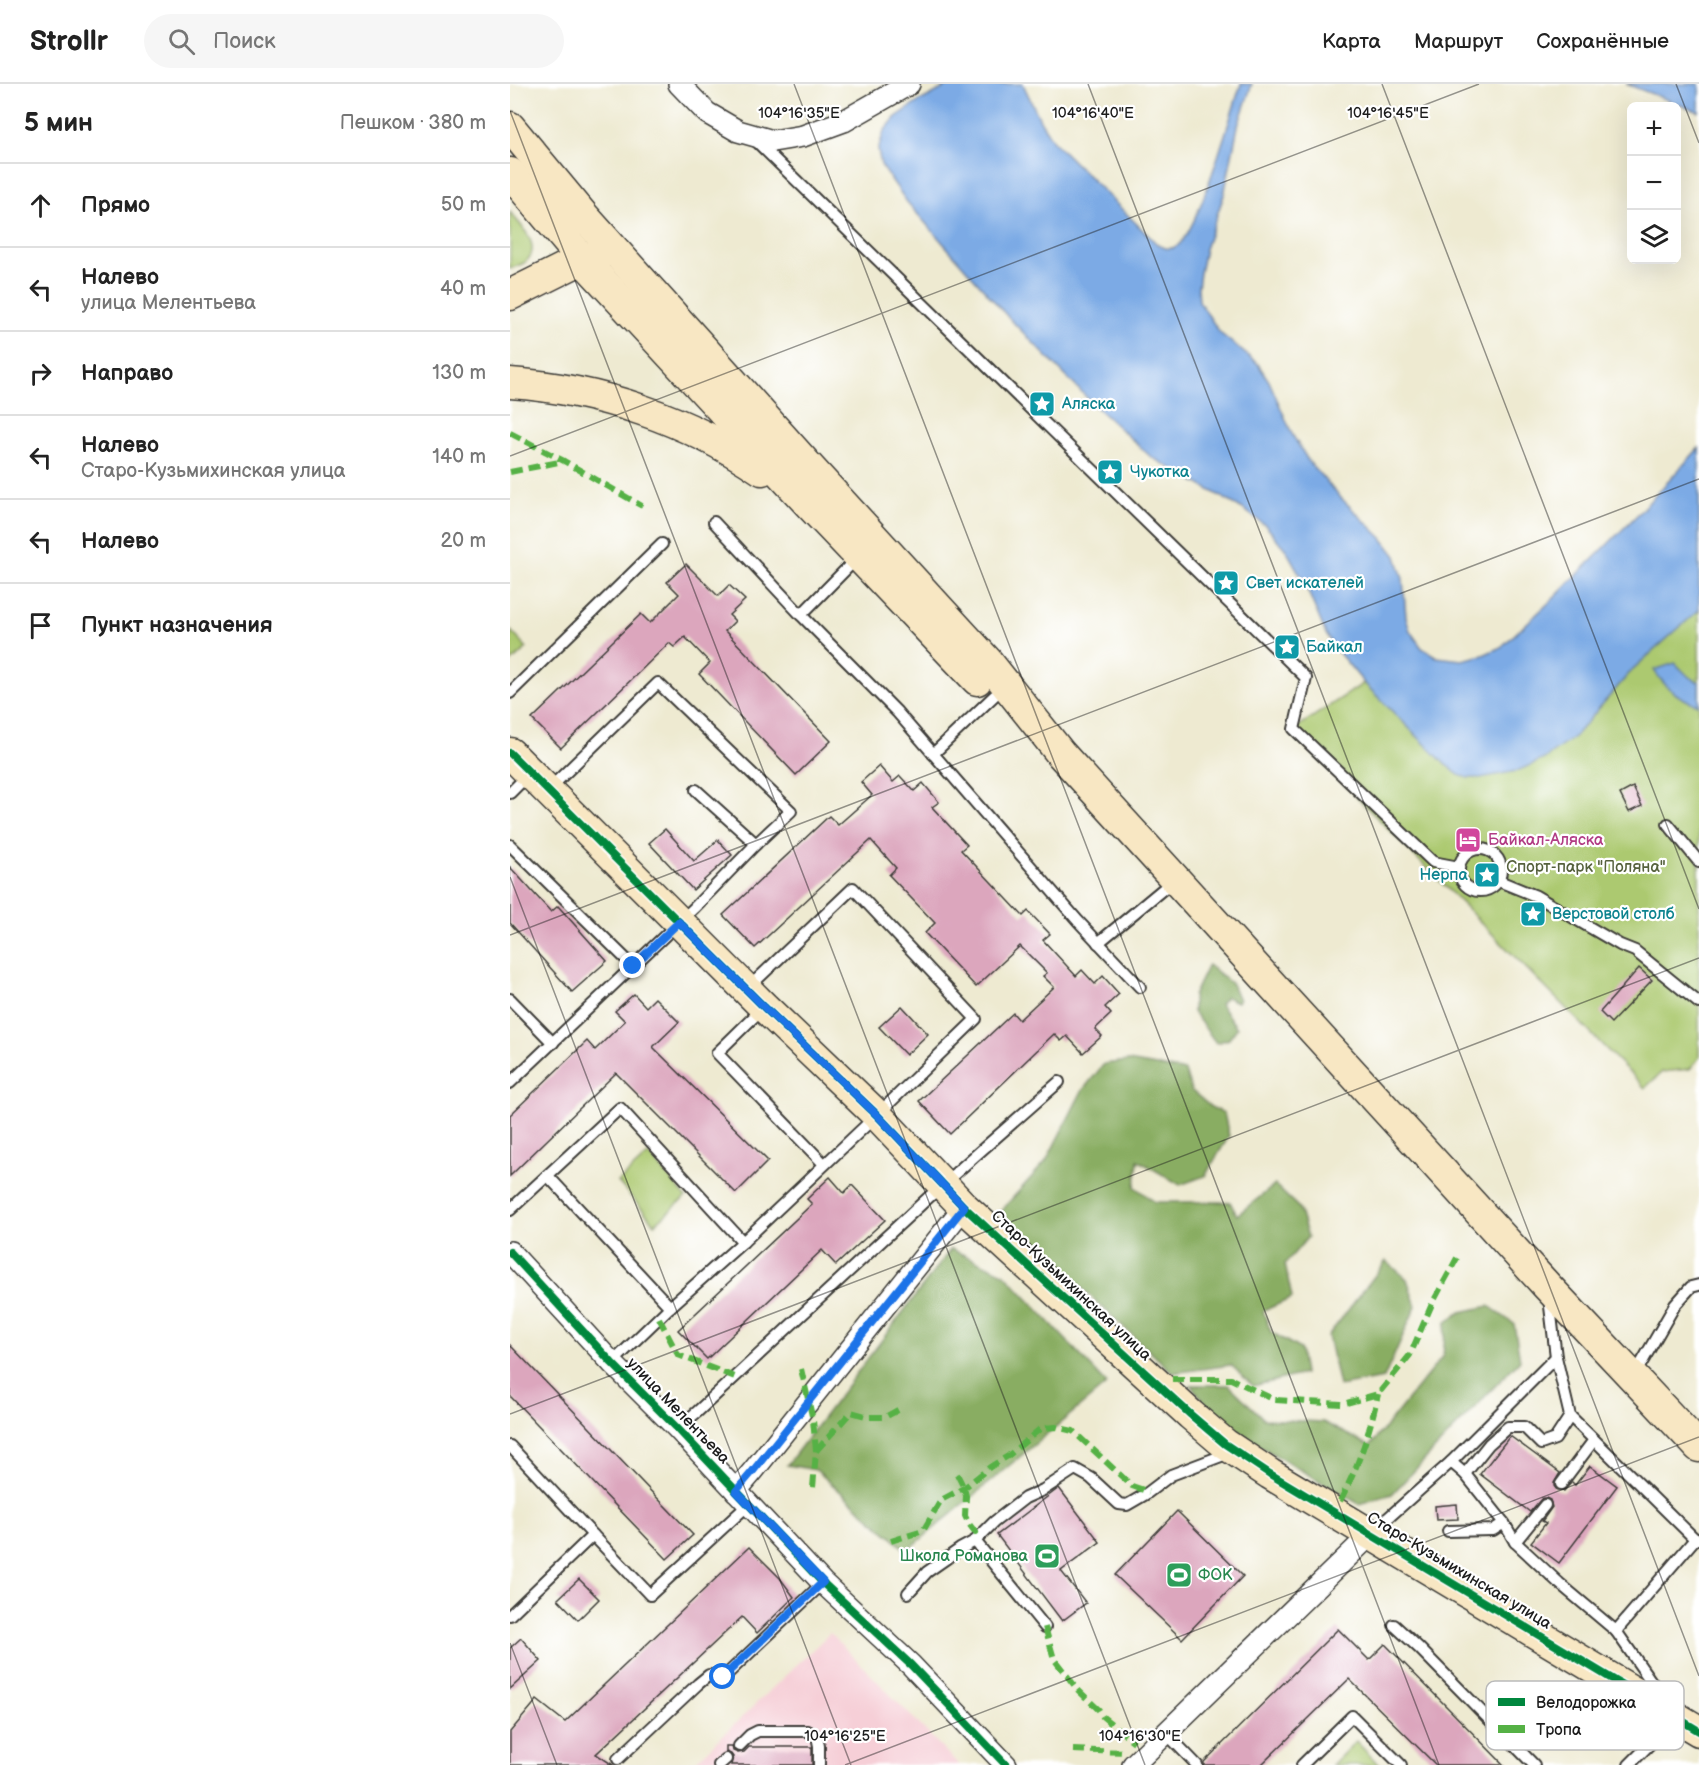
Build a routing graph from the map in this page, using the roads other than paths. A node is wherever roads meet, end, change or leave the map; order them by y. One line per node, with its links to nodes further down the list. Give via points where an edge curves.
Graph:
1 (679, 84): 4 (street, via 707,112)
2 (909, 84): 4 (street, via 844,121 803,136 773,141)
3 (510, 128): 7 (main road)
4 (749, 134): 26 (lane, via 1306,678 1294,729 1433,862)
5 (510, 173): 6 (main road)
6 (561, 234): 8 (main road); 9 (main road, via 564,248 558,262 545,275)
7 (622, 258): 8 (main road, via 601,254); 19 (main road, via 988,662)
8 (582, 259): 9 (main road); 11 (main road)
9 (513, 294)
10 (510, 383): 11 (main road, via 580,393 673,422 727,447)
11 (807, 503): 14 (main road)
12 (714, 522): 15 (lane)
13 (662, 544): 16 (lane)
14 (859, 556): 15 (lane); 17 (main road)
15 (801, 615): 18 (lane)
16 (510, 693)
17 (994, 696): 18 (lane); 19 (main road)
18 (933, 754): 30 (lane)
19 (1061, 754): 27 (main road)
20 (524, 777): 23 (lane, via 658,683 791,811); 29 (main road, Старо-Кузьмихинская улица)
21 (696, 790): 23 (lane)
22 (1668, 824): 25 (lane)
23 (756, 844): 29 (lane)
24 (510, 845): 31 (lane)
25 (1699, 862)
26 (1459, 867): 28 (lane, via 1463,883 1475,891 1488,890); 28 (lane, via 1468,852 1489,851 1499,860)
27 (1176, 878): 30 (lane); 48 (main road)
28 (1499, 880): 35 (lane, via 1635,951)
29 (679, 922): 31 (lane); 33 (main road, Старо-Кузьмихинская улица)
30 (1098, 943): 32 (lane)
31 (633, 966): 36 (lane)
32 (1140, 987)
33 (756, 998): 39 (main road, Старо-Кузьмихинская улица); 39 (lane, via 853,888 976,1019); 40 (lane, via 717,1053)
34 (510, 999): 36 (lane)
35 (1699, 1003)
36 (553, 1043): 38 (lane)
37 (1059, 1082): 42 (lane)
38 (510, 1083)
39 (877, 1115): 40 (lane); 42 (main road, Старо-Кузьмихинская улица)
40 (824, 1164): 45 (lane)
41 (548, 1176): 44 (lane); 45 (lane, via 620,1108); 49 (lane)
42 (942, 1185): 43 (main road, Старо-Кузьмихинская улица); 54 (lane)
43 (964, 1207): 58 (main road, Старо-Кузьмихинская улица); 62 (street, via 753,1471)
44 (510, 1210)
45 (743, 1242): 49 (lane)
46 (510, 1252): 51 (street, улица Мелентьева)
47 (1699, 1285): 52 (lane, via 1691,1287 1675,1305)
48 (1547, 1286): 50 (lane); 52 (main road)
49 (670, 1307): 51 (lane)
50 (1556, 1358): 53 (lane); 59 (lane)
51 (612, 1363): 54 (street, улица Мелентьева)
52 (1634, 1377): 57 (main road)
53 (1570, 1416): 55 (lane); 60 (lane, via 1555,1439 1541,1444 1524,1427 1508,1427)
54 (677, 1428): 62 (street, улица Мелентьева)
55 (1594, 1440): 61 (lane); 68 (lane)
56 (510, 1446): 67 (lane)
57 (1699, 1447)
58 (1234, 1451): 66 (main road, Старо-Кузьмихинская улица); 69 (lane, via 1171,1475 1127,1505 1119,1504 1075,1469 1025,1498)
59 (1450, 1462): 60 (lane); 66 (lane)
60 (1465, 1474): 64 (lane)
61 (1561, 1485)
62 (743, 1497): 67 (lane, via 650,1595); 71 (street, улица Мелентьева)
63 (1545, 1506): 70 (lane)
64 (1504, 1523): 65 (lane, via 1493,1530); 70 (lane)
65 (1448, 1531)
66 (1371, 1534): 77 (main road, Старо-Кузьмихинская улица); 80 (street)
67 (592, 1535): 73 (lane)
68 (1697, 1539): 76 (lane)
69 (975, 1541): 72 (lane, via 927,1572); 75 (lane)
70 (1515, 1542): 76 (lane)
71 (823, 1582): 84 (lane, via 723,1677 709,1675); 86 (street, улица Мелентьева, via 911,1665)
72 (908, 1593)
73 (510, 1615)
74 (1394, 1625): 79 (lane)
75 (1045, 1628)
76 (1616, 1631): 78 (lane)
77 (1616, 1681)
78 (1655, 1681)
79 (1486, 1716)
80 (1166, 1733): 87 (street); 88 (lane)
81 (739, 1746): 85 (lane, via 758,1731 808,1731 817,1736)
82 (1519, 1750): 91 (lane)
83 (1651, 1750): 92 (lane)
84 (618, 1759)
85 (819, 1765)
86 (1006, 1765)
87 (1133, 1765)
88 (1197, 1765)
89 (1302, 1765): 90 (lane, via 1352,1716)
90 (1401, 1765)
91 (1534, 1765)
92 (1629, 1765)

